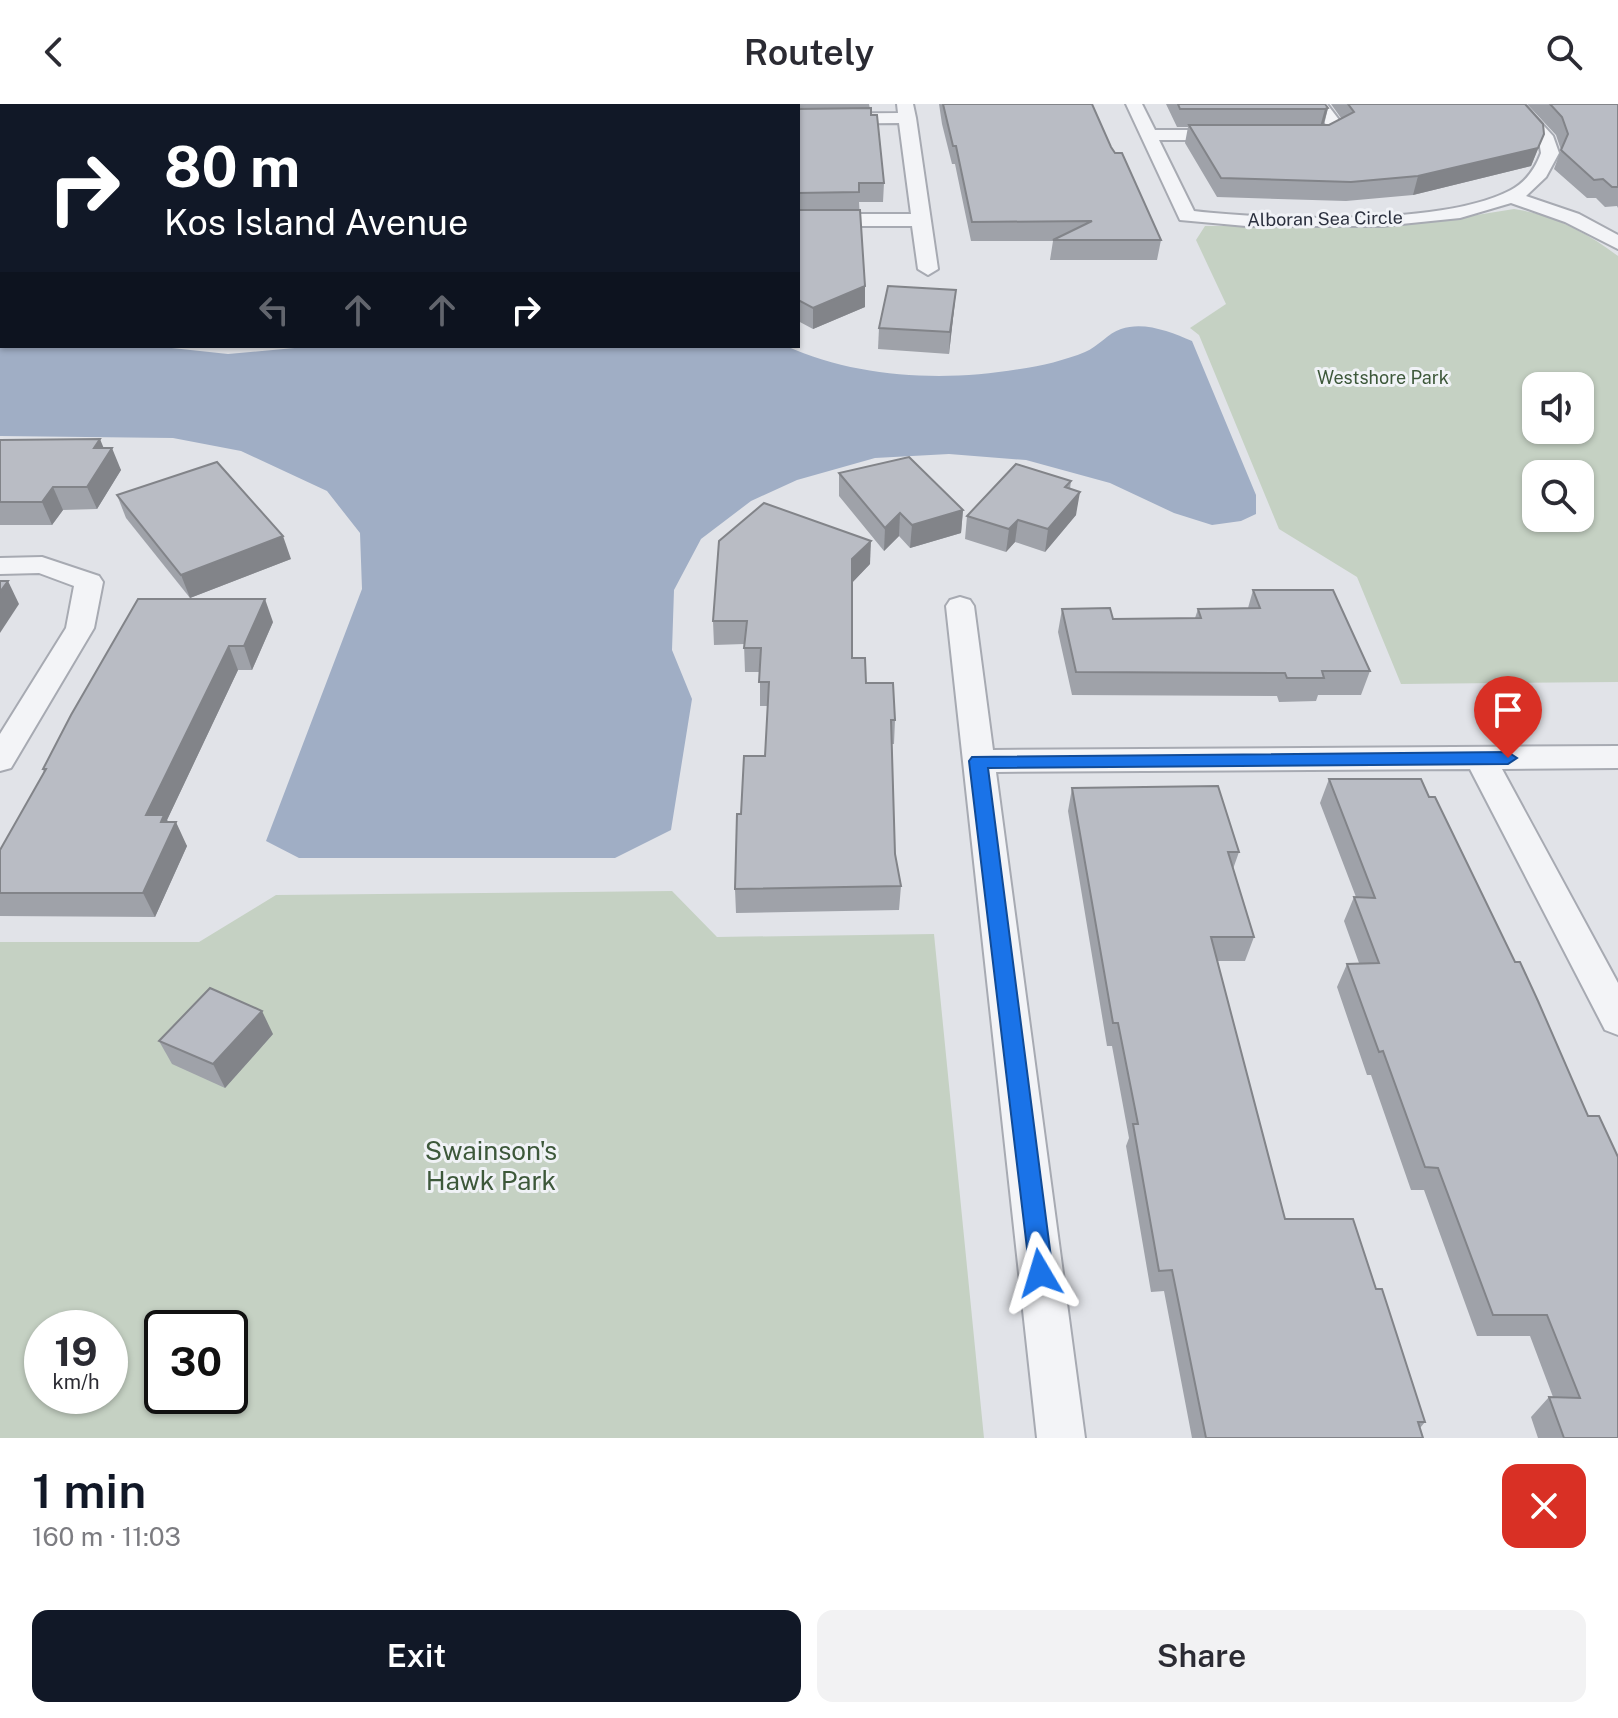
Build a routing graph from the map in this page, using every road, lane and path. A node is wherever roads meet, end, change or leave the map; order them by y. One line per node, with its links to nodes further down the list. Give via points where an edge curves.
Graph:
1 (1134, 104): 6 (street, Alboran Sea Circle)
2 (1319, 104): 8 (street, via 1338,129 1323,135)
3 (1515, 104): 9 (street, Alboran Sea Circle, via 1541,132 1550,153 1533,183)
4 (906, 111): 5 (street); 11 (street)
5 (800, 119)
6 (1149, 135): 7 (street); 9 (street, Alboran Sea Circle, via 1187,216 1393,221)
7 (1246, 135)
8 (1292, 135)
9 (1512, 197): 12 (street, via 1572,218)
10 (800, 220): 11 (street)
11 (921, 220): 13 (street)
12 (1618, 243)
13 (928, 269)
14 (0, 566): 18 (street, via 42,565 89,582 80,628)
15 (960, 606): 19 (street)
16 (1618, 757): 17 (street)
17 (1480, 758): 19 (street); 20 (street)
18 (0, 760)
19 (978, 761): 21 (street)
20 (1618, 1019)
21 (1061, 1438)

